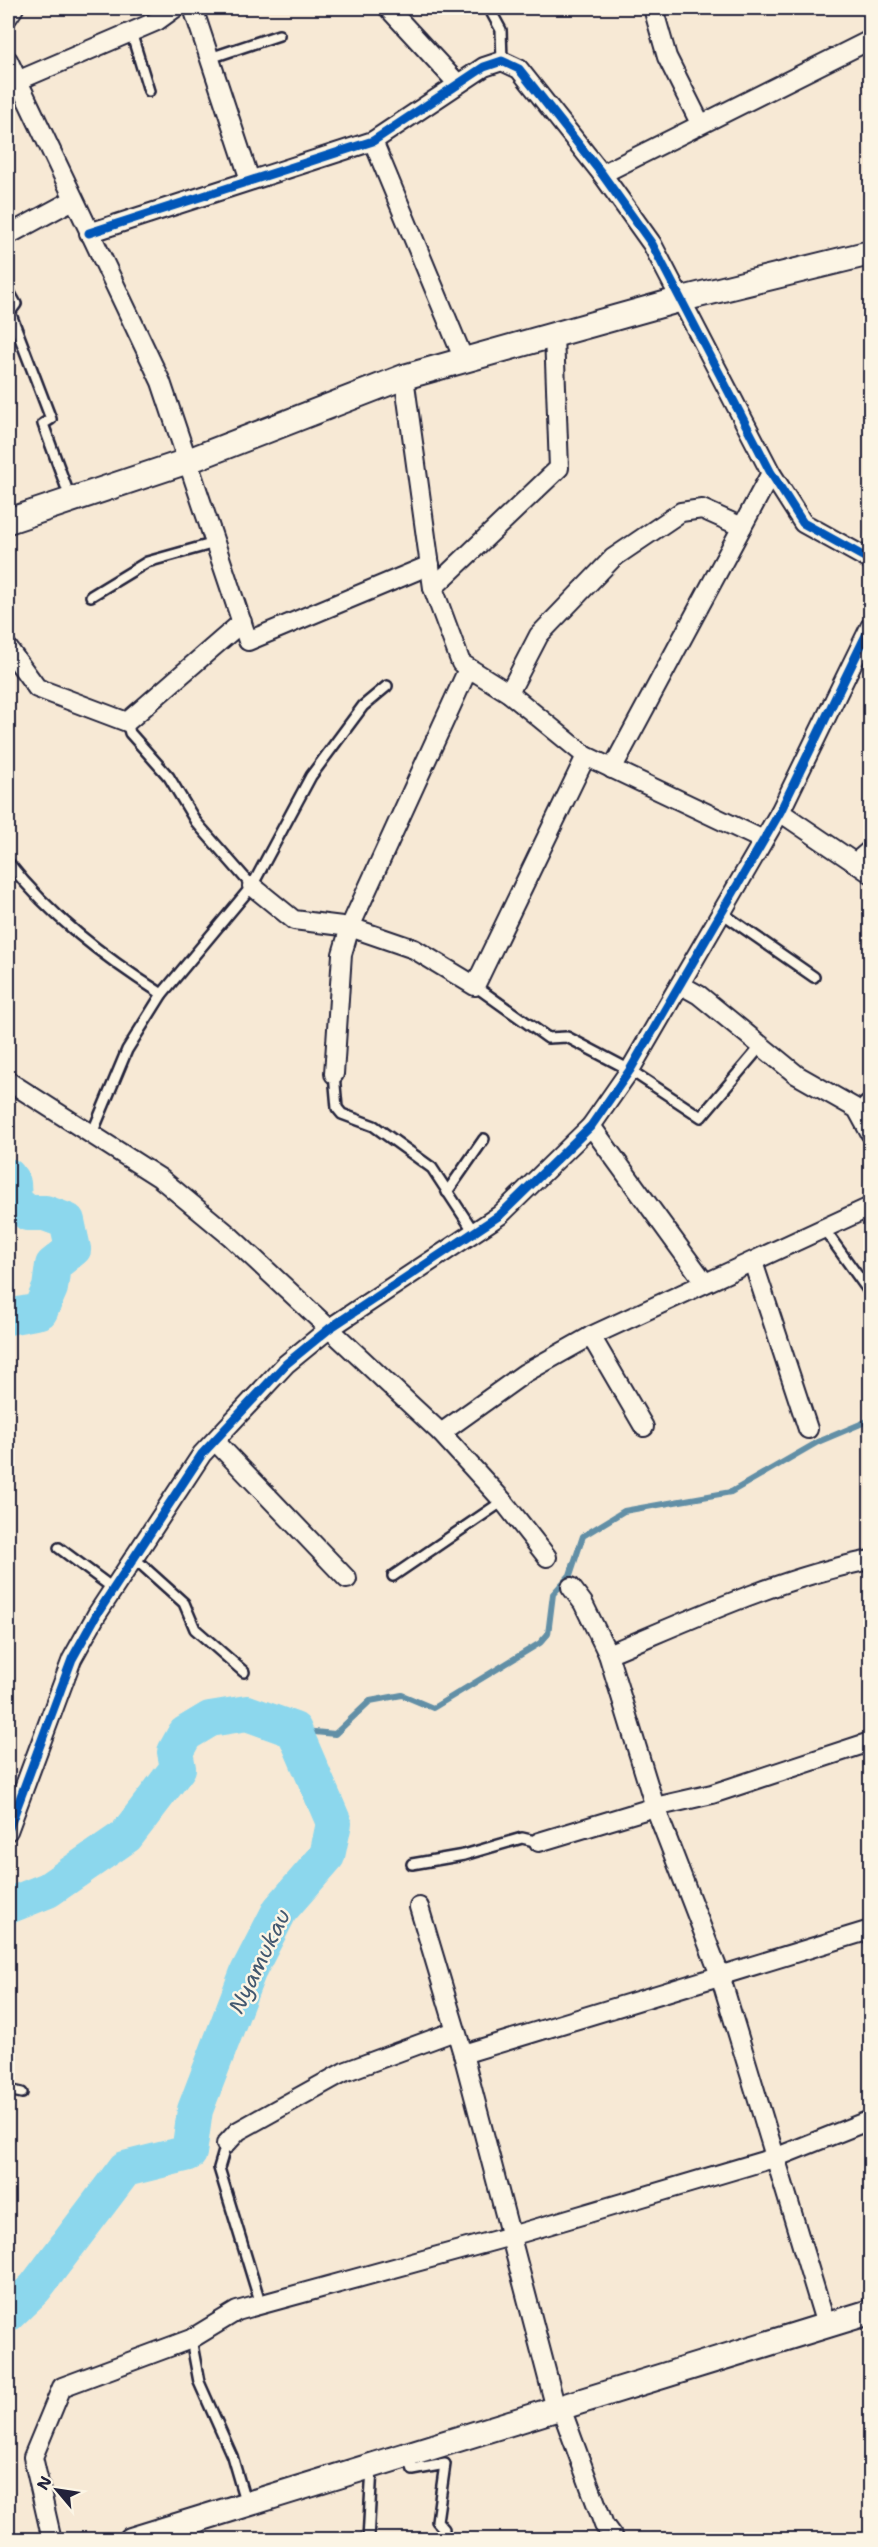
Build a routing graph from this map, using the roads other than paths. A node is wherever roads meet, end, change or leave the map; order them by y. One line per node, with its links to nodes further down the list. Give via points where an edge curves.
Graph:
1 (14, 8): 7 (street)
2 (175, 8): 8 (street)
3 (194, 8): 11 (street)
4 (388, 8): 15 (street)
5 (489, 8): 13 (lane, via 501,30)
6 (653, 8): 17 (street, via 667,57)
7 (8, 17)
8 (130, 32): 14 (street); 16 (lane)
9 (279, 35): 11 (lane)
10 (870, 40): 17 (street)
11 (210, 58): 20 (street)
12 (8, 60): 14 (street)
13 (502, 61): 15 (street, via 484,67); 19 (street, via 519,69)
14 (17, 81): 21 (street)
15 (458, 84): 18 (street)
16 (149, 91)
17 (700, 123): 19 (street)
18 (373, 141): 20 (street); 28 (street)
19 (602, 174): 26 (street, via 652,244)
20 (250, 180): 22 (street)
21 (74, 200): 22 (street); 23 (street)
22 (89, 233): 30 (street, via 161,382)
23 (8, 235)
24 (870, 253): 26 (street)
25 (8, 290): 32 (lane, via 16,304 10,312 51,419 43,424)
26 (682, 299): 27 (street); 31 (street)
27 (554, 335): 28 (street); 38 (street, via 559,468)
28 (464, 360): 29 (street)
29 (404, 377): 30 (street); 37 (street)
30 (188, 461): 32 (street); 35 (street)
31 (771, 472): 34 (street); 36 (street, via 804,522)
32 (71, 500): 33 (street)
33 (8, 521)
34 (742, 527): 45 (street, via 702,509 681,512 613,558 539,635); 48 (street)
35 (215, 543): 39 (lane, via 147,562); 40 (street)
36 (870, 560)
37 (430, 566): 38 (street); 40 (street, via 248,641)
38 (433, 588): 43 (street, via 461,663)
39 (91, 596)
40 (242, 622): 46 (street)
41 (870, 631): 49 (street)
42 (8, 648): 46 (street, via 37,688)
43 (468, 669): 45 (street); 56 (street)
44 (387, 686): 54 (lane, via 363,706 311,776)
45 (509, 693): 47 (street)
46 (127, 722): 54 (lane, via 130,733 169,777 196,822)
47 (586, 756): 48 (street); 59 (street)
48 (612, 770): 50 (street)
49 (780, 812): 50 (street); 53 (street)
50 (763, 840): 55 (street)
51 (870, 850): 53 (street)
52 (8, 862): 60 (lane, via 28,889 106,958)
53 (863, 867)
54 (252, 886): 56 (street, via 294,920); 60 (lane)
55 (722, 913): 57 (lane); 58 (street)
56 (350, 927): 59 (street, via 414,949); 63 (street, via 342,954)
57 (814, 977)
58 (681, 985): 61 (street); 62 (street)
59 (475, 986): 62 (lane, via 548,1038 567,1037)
60 (162, 994): 68 (lane, via 127,1050)
61 (761, 1046): 62 (lane, via 701,1117); 65 (street, via 797,1075)
62 (630, 1070): 66 (street)
63 (334, 1074): 70 (lane, via 337,1108 342,1114 374,1126 432,1168)
64 (8, 1081): 68 (street)
65 (864, 1103): 67 (street)
66 (591, 1126): 73 (street, via 500,1215); 75 (street)
67 (870, 1133)
68 (91, 1136): 77 (street, via 160,1178)
69 (484, 1140): 70 (lane)
70 (447, 1192): 73 (lane)
71 (870, 1207): 72 (street)
72 (824, 1229): 74 (street); 76 (lane)
73 (474, 1232): 77 (street)
74 (753, 1262): 75 (street); 80 (street)
75 (705, 1283): 78 (street)
76 (870, 1293)
77 (330, 1328): 81 (street); 82 (street, via 286,1364)
78 (591, 1336): 79 (street); 81 (street, via 525,1373)
79 (644, 1427)
80 (808, 1429)
81 (441, 1433): 83 (street)
82 (215, 1441): 86 (street, via 202,1454); 89 (street)
83 (503, 1501): 85 (street); 88 (lane)
84 (58, 1548): 91 (lane)
85 (548, 1557)
86 (134, 1558): 91 (street); 93 (lane, via 184,1603 195,1629)
87 (870, 1560): 92 (street, via 747,1595)
88 (393, 1576)
89 (347, 1579)
90 (571, 1587): 92 (street)
91 (114, 1589): 96 (street, via 72,1659)
92 (608, 1654): 95 (street)
93 (244, 1672)
94 (870, 1742): 95 (street, via 712,1794)
95 (656, 1807): 97 (street); 101 (street)
96 (8, 1831)
97 (538, 1842): 98 (lane, via 522,1838 464,1855)
98 (412, 1864)
99 (419, 1906): 102 (street)
100 (870, 1930): 101 (street)
101 (720, 1975): 103 (street); 108 (street)
102 (455, 2031): 103 (street); 107 (street, via 344,2072 238,2131)
103 (463, 2054): 109 (street)
104 (8, 2090): 105 (lane)
105 (22, 2093)
106 (870, 2120): 108 (street)
107 (226, 2144): 110 (lane, via 219,2168)
108 (777, 2157): 109 (street); 112 (street)
109 (512, 2236): 110 (street); 114 (street)
110 (261, 2305): 113 (street, via 237,2311)
111 (870, 2312): 112 (street)
112 (826, 2325): 114 (street)
113 (191, 2339): 117 (lane, via 199,2382 232,2456); 118 (street, via 62,2387 33,2457)
114 (559, 2408): 115 (street); 122 (street, via 604,2525)
115 (408, 2454): 116 (street); 121 (lane, via 413,2470 445,2464 437,2521 444,2529)
116 (372, 2464): 117 (street); 120 (lane)
117 (246, 2504): 119 (street)
118 (52, 2540)
119 (131, 2540)
120 (368, 2540)
121 (443, 2540)
122 (615, 2540)

